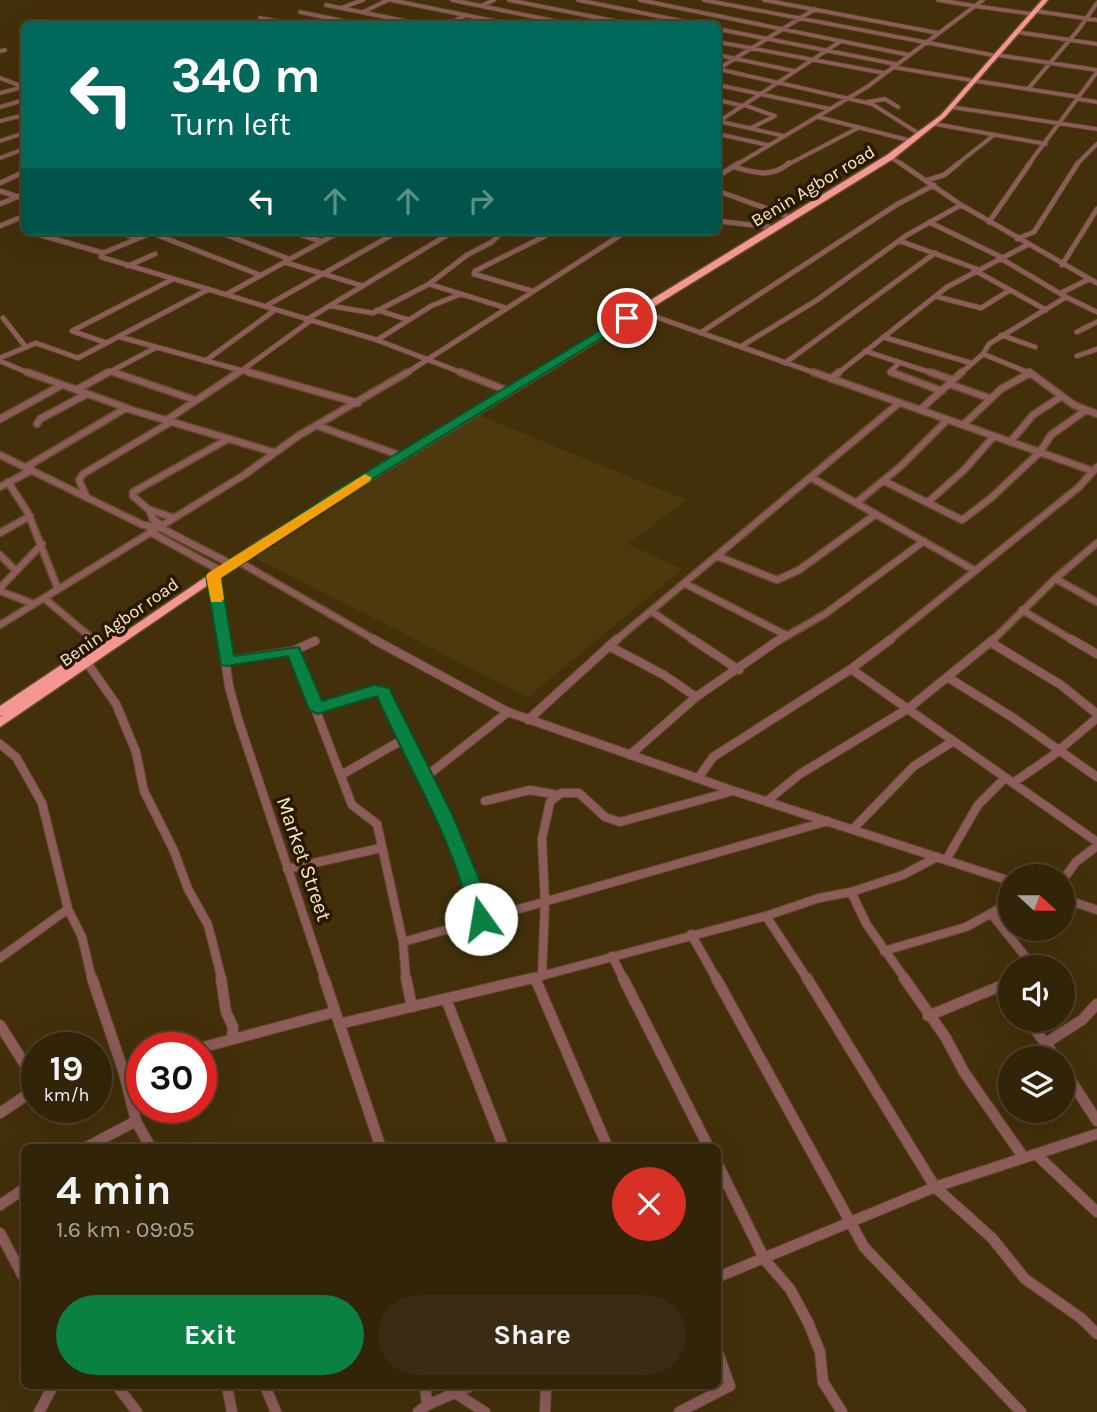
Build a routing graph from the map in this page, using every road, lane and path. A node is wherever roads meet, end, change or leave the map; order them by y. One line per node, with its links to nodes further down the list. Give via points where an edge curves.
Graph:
1 (363, 0): 17 (street)
2 (389, 0): 20 (street); 22 (street)
3 (452, 0): 15 (street)
4 (494, 0): 15 (street)
5 (509, 0): 33 (street)
6 (578, 0): 34 (street)
7 (640, 0): 35 (street)
8 (704, 0): 25 (street)
9 (764, 0): 18 (street)
10 (938, 0): 16 (street)
11 (983, 0): 16 (street)
12 (1043, 0): 21 (highway, Benin Agbor road)
13 (1097, 3): 24 (street)
14 (326, 5): 17 (street)
15 (480, 6): 32 (street)
16 (975, 6): 21 (street); 38 (street)
17 (341, 8): 20 (street)
18 (815, 9): 25 (street); 38 (street)
19 (300, 12): 28 (street)
20 (362, 13): 29 (street)
21 (1032, 13): 24 (street); 37 (highway, Benin Agbor road); 48 (highway, Benin Agbor road)
22 (466, 15): 30 (street); 31 (street)
23 (260, 18): 27 (street)
24 (1085, 18): 26 (street); 40 (street)
25 (800, 19): 35 (street); 43 (street)
26 (1097, 20)
27 (276, 21)
28 (344, 21)
29 (404, 21)
30 (454, 21)
31 (495, 21)
32 (554, 21)
33 (615, 21)
34 (682, 21)
35 (785, 29): 39 (street); 41 (street)
36 (721, 30): 39 (street)
37 (1017, 32): 40 (street); 48 (highway, Benin Agbor road)
38 (938, 33): 43 (street)
39 (765, 38): 45 (street); 46 (street)
40 (1068, 40): 44 (street); 52 (street)
41 (841, 41): 46 (street); 47 (street)
42 (721, 43): 45 (street)
43 (925, 44): 47 (street); 48 (street)
44 (1097, 44)
45 (748, 49): 50 (street); 51 (street)
46 (825, 50): 51 (street); 53 (street)
47 (909, 55): 53 (street)
48 (995, 55): 52 (street); 60 (highway, Benin Agbor road)
49 (721, 56): 50 (street)
50 (733, 59): 54 (street); 56 (street)
51 (810, 61): 56 (street); 58 (street)
52 (1049, 63): 57 (street); 65 (street)
53 (894, 66): 58 (street); 60 (street)
54 (721, 67)
55 (721, 70): 61 (street)
56 (794, 71): 61 (street)
57 (1097, 71): 69 (street)
58 (884, 73): 68 (street)
59 (0, 78): 62 (street)
60 (973, 81): 65 (street); 77 (highway, Benin Agbor road); 89 (highway, Benin Agbor road)
61 (781, 82): 67 (street); 68 (street)
62 (21, 86)
63 (721, 86): 67 (street)
64 (21, 88): 66 (street)
65 (1028, 89): 69 (street)
66 (0, 93)
67 (761, 94): 74 (street); 78 (street)
68 (849, 98): 72 (street); 78 (street)
69 (1078, 98): 73 (street); 85 (street)
70 (21, 101): 75 (street)
71 (721, 101): 74 (street)
72 (865, 102): 76 (street, via 886,99); 89 (street)
73 (1097, 102)
74 (744, 105): 81 (street); 86 (street, via 775,116)
75 (0, 107)
76 (898, 107)
77 (951, 107): 84 (highway, Benin Agbor road); 85 (street)
78 (830, 109): 80 (street)
79 (21, 116): 82 (street)
80 (818, 117): 87 (street); 93 (street)
81 (721, 118)
82 (0, 119)
83 (721, 120): 86 (street)
84 (934, 124): 92 (street); 102 (highway, Benin Agbor road)
85 (1060, 124): 88 (street); 100 (street)
86 (751, 128): 93 (street)
87 (858, 128): 96 (street); 104 (street, via 780,171 761,174)
88 (1097, 130)
89 (918, 133): 96 (highway, Benin Agbor road)
90 (21, 134): 97 (street)
91 (721, 135): 94 (street)
92 (994, 135): 100 (street); 107 (street, via 944,175)
93 (784, 136): 99 (street)
94 (727, 137): 95 (street); 99 (street)
95 (721, 139)
96 (908, 140): 112 (highway, Benin Agbor road)
97 (0, 141)
98 (1097, 144): 138 (street, via 1073,168 1034,232)
99 (768, 145): 104 (street)
100 (1046, 145): 122 (street)
101 (21, 150): 103 (street)
102 (890, 157): 107 (street); 112 (highway, Benin Agbor road)
103 (0, 158)
104 (734, 167): 106 (street)
105 (21, 173): 108 (street)
106 (721, 174)
107 (928, 180): 109 (street)
108 (0, 183)
109 (934, 185): 116 (street); 176 (street)
110 (0, 191): 113 (street)
111 (721, 192): 118 (street)
112 (826, 194): 118 (highway, Benin Agbor road); 170 (highway, Benin Agbor road)
113 (21, 196)
114 (21, 196): 115 (street)
115 (0, 204)
116 (961, 205): 121 (street); 122 (street)
117 (1097, 209): 147 (street)
118 (787, 216): 124 (highway, Benin Agbor road)
119 (21, 217): 123 (street)
120 (721, 221): 124 (street)
121 (929, 222): 140 (street); 145 (street)
122 (989, 222): 138 (street)
123 (0, 226)
124 (769, 227): 203 (highway, Benin Agbor road)
125 (40, 235): 142 (street)
126 (127, 235): 137 (street)
127 (144, 235): 137 (street)
128 (161, 235): 151 (street)
129 (226, 235): 146 (street)
130 (302, 235): 139 (street)
131 (333, 235): 139 (street)
132 (392, 235): 150 (street)
133 (447, 235): 156 (street)
134 (499, 235): 155 (street)
135 (547, 235): 158 (street, via 474,274)
136 (621, 235): 158 (street)
137 (135, 238): 142 (street)
138 (1017, 239): 141 (street)
139 (320, 241): 146 (street)
140 (900, 241): 143 (street); 184 (street)
141 (1027, 245): 145 (street); 147 (street)
142 (103, 253): 148 (street, via 101,257)
143 (934, 253): 149 (street); 194 (street)
144 (155, 254): 148 (street)
145 (1000, 258): 149 (street); 162 (street)
146 (287, 260): 150 (street); 151 (street)
147 (1062, 265): 152 (street)
148 (128, 267): 153 (street)
149 (976, 269): 159 (street); 163 (street)
150 (326, 274): 156 (street); 164 (street)
151 (260, 275): 160 (street)
152 (1089, 279): 154 (street); 162 (street)
153 (172, 280): 157 (street); 182 (street, via 72,331)
154 (1097, 282)
155 (429, 285): 161 (street); 168 (street)
156 (363, 286): 165 (street)
157 (209, 289): 160 (street); 179 (street)
158 (532, 290): 166 (street)
159 (1010, 290): 163 (street, via 981,308); 169 (street)
160 (228, 294): 164 (street)
161 (461, 294): 166 (street); 173 (street)
162 (1064, 295): 169 (street); 171 (street)
163 (938, 297): 180 (street)
164 (267, 306): 167 (street)
165 (331, 306): 168 (street, via 369,314); 174 (street)
166 (506, 308): 191 (street)
167 (275, 310): 174 (street); 193 (street)
168 (377, 310): 173 (street)
169 (1046, 310): 178 (street)
170 (639, 311): 176 (street); 251 (highway, Benin Agbor road)
171 (1097, 312)
172 (3, 318): 183 (street)
173 (409, 320): 181 (street)
174 (308, 321): 181 (street); 197 (street)
175 (1097, 321): 177 (street)
176 (700, 332): 184 (street)
177 (1077, 332)
178 (1001, 335): 185 (street); 189 (street)
179 (120, 337): 182 (street); 186 (street)
180 (883, 337): 188 (street); 196 (street)
181 (377, 340): 191 (street)
182 (108, 343): 183 (street, via 77,359 41,343)
183 (25, 346): 192 (street)
184 (740, 347): 194 (street)
185 (1035, 347)
186 (155, 348): 193 (street); 198 (street)
187 (1097, 349): 190 (street)
188 (865, 351): 195 (street); 200 (street)
189 (983, 354): 196 (street); 199 (street)
190 (1077, 356)
191 (429, 358): 203 (street); 210 (street)
192 (0, 360): 202 (street)
193 (205, 361): 197 (street)
194 (785, 363): 200 (street)
195 (899, 363): 201 (street); 205 (street, via 890,371)
196 (971, 363): 201 (street)
197 (241, 370): 209 (street); 210 (street)
198 (112, 372): 204 (street); 209 (street)
199 (1030, 373): 207 (street); 208 (street)
200 (831, 379): 211 (street)
201 (951, 382): 205 (street); 208 (street)
202 (60, 386): 204 (street); 216 (street)
203 (503, 389): 227 (highway, Benin Agbor road)
204 (75, 390): 206 (street)
205 (942, 390): 213 (street)
206 (87, 394): 212 (street); 219 (street)
207 (1062, 396): 214 (street); 224 (street, via 1034,413)
208 (989, 398): 220 (street)
209 (195, 400): 218 (street)
210 (358, 402): 221 (street)
211 (899, 403): 213 (street); 231 (street)
212 (126, 408): 218 (street); 229 (street)
213 (920, 410): 217 (street)
214 (1086, 410): 215 (street); 226 (street, via 1051,435)
215 (1097, 414)
216 (0, 419)
217 (947, 420): 220 (street); 232 (street)
218 (167, 422): 223 (street); 235 (street, via 83,474 79,480)
219 (37, 424)
220 (964, 425): 222 (street)
221 (317, 426): 225 (street); 227 (street)
222 (994, 436): 224 (street); 236 (street)
223 (228, 438): 225 (street); 238 (street, via 133,492)
224 (1010, 442): 226 (street)
225 (273, 452): 241 (street)
226 (1040, 452): 230 (street); 236 (street, via 962,520)
227 (396, 454): 251 (highway, Benin Agbor road)
228 (1, 456): 229 (street)
229 (29, 469): 233 (street); 235 (street)
230 (1095, 472): 253 (street)
231 (812, 478): 237 (street); 250 (street)
232 (884, 481): 236 (street); 237 (street)
233 (8, 482): 234 (street); 240 (street)
234 (0, 487)
235 (86, 497): 242 (street)
236 (928, 502)
237 (856, 503): 239 (street)
238 (149, 510): 241 (street); 242 (street)
239 (876, 514): 244 (street); 250 (street, via 799,570 777,580)
240 (30, 516): 243 (street); 246 (street)
241 (174, 518): 242 (street)
242 (156, 528): 251 (street); 254 (street); 257 (street)
243 (0, 533)
244 (924, 541): 253 (street); 265 (street, via 825,614)
245 (1097, 543): 247 (street)
246 (42, 544): 252 (street); 257 (street)
247 (1088, 550): 249 (street); 255 (street)
248 (0, 555): 252 (street)
249 (1097, 555)
250 (717, 556): 256 (street)
251 (231, 562): 254 (highway, Benin Agbor road); 281 (street)
252 (15, 570): 258 (street)
253 (974, 570): 274 (street)
254 (217, 572): 268 (highway, Benin Agbor road); 272 (street, Market Street); 273 (highway, Benin Agbor road)
255 (1056, 579): 260 (street); 262 (street)
256 (684, 583): 263 (street); 265 (street)
257 (58, 589): 259 (street)
258 (0, 590): 261 (street)
259 (44, 598): 261 (street); 268 (street)
260 (1097, 602)
261 (34, 604): 264 (street)
262 (1021, 610): 267 (street); 271 (street)
263 (651, 611): 269 (street); 275 (street)
264 (0, 625)
265 (786, 635): 275 (street)
266 (315, 641): 270 (street)
267 (990, 642): 276 (street); 282 (street, via 1061,685)
268 (100, 645): 280 (highway, Benin Agbor road)
269 (609, 646): 277 (street); 283 (street)
270 (293, 651): 272 (street); 278 (street)
271 (1097, 654)
272 (227, 662): 305 (street, Market Street, via 238,719)
273 (88, 663): 284 (highway, Benin Agbor road); 332 (street, via 116,704 136,752 144,791 208,925)
274 (851, 669): 279 (street); 291 (street, via 713,757)
275 (739, 670): 277 (street)
276 (947, 677): 279 (street); 288 (street)
277 (696, 697): 289 (street)
278 (317, 709): 285 (street, via 383,691); 290 (street)
279 (908, 709): 286 (street); 298 (street, via 826,755 786,782)
280 (0, 712)
281 (508, 712): 283 (street); 293 (street)
282 (1097, 716): 288 (street)
283 (528, 720): 289 (street)
284 (0, 723)
285 (404, 739): 290 (street); 293 (street)
286 (952, 742): 294 (street); 300 (street, via 914,766)
287 (0, 744): 310 (street, via 16,757 41,803)
288 (1057, 749): 292 (street); 294 (street)
289 (630, 755): 291 (street)
290 (343, 774): 302 (street, via 352,805 377,824)
291 (699, 777): 295 (street)
292 (1097, 777)
293 (424, 778): 315 (street, via 444,814)
294 (1009, 781): 301 (street); 303 (street, via 978,805)
295 (734, 791): 296 (street, via 628,822 605,817 579,793); 298 (street)
296 (558, 795): 297 (street, via 530,790); 309 (street, via 550,802 542,839)
297 (485, 801)
298 (767, 802): 299 (street)
299 (828, 821): 300 (street); 309 (street)
300 (853, 829): 303 (street)
301 (1097, 844): 304 (street)
302 (381, 848): 305 (street); 317 (street)
303 (941, 858): 306 (street); 307 (street)
304 (1075, 864)
305 (287, 869): 327 (street, Market Street)
306 (998, 877)
307 (851, 892): 313 (street); 318 (street)
308 (1075, 902): 311 (street)
309 (545, 903): 315 (street); 322 (street)
310 (68, 909): 321 (street); 336 (street, via 82,937)
311 (1097, 909)
312 (998, 912): 314 (street)
313 (766, 916): 316 (street); 353 (street)
314 (993, 916): 318 (street); 319 (street)
315 (481, 919): 317 (street)
316 (691, 934): 320 (street); 357 (street)
317 (403, 942): 326 (street, via 405,982)
318 (884, 951): 328 (street)
319 (1025, 955)
320 (612, 956): 322 (street); 349 (street)
321 (0, 958)
322 (538, 977): 324 (street); 348 (street)
323 (998, 987): 328 (street)
324 (446, 999): 326 (street); 347 (street)
325 (1097, 1004): 334 (street, via 1082,1020)
326 (412, 1006): 329 (street)
327 (335, 1012): 329 (street, Market Street); 332 (street)
328 (928, 1016): 351 (street)
329 (339, 1024): 346 (street, Market Street)
330 (0, 1025): 339 (street, via 27,1069 30,1092)
331 (1037, 1032): 334 (street)
332 (232, 1037): 333 (street)
333 (217, 1042)
334 (1046, 1043): 335 (street)
335 (1048, 1046)
336 (124, 1073): 337 (street)
337 (126, 1081)
338 (1075, 1088): 340 (street)
339 (0, 1113)
340 (1097, 1121)
341 (132, 1123): 344 (street)
342 (137, 1123): 345 (street)
343 (1097, 1134): 350 (street)
344 (93, 1144)
345 (149, 1144)
346 (380, 1144)
347 (502, 1144)
348 (606, 1144)
349 (707, 1144)
350 (1037, 1155): 351 (street); 356 (street)
351 (1024, 1158): 353 (street)
352 (721, 1171): 359 (street)
353 (935, 1187): 357 (street); 362 (street, via 992,1238 1025,1279)
354 (21, 1191): 355 (street)
355 (0, 1205)
356 (1097, 1212)
357 (851, 1224): 359 (street); 381 (street, via 864,1247)
358 (0, 1233): 360 (street)
359 (765, 1260): 361 (street); 380 (street, via 790,1289 808,1322 820,1352 823,1382)
360 (21, 1272)
361 (721, 1276)
362 (1097, 1334)
363 (721, 1360): 379 (street, via 730,1386)
364 (51, 1389): 373 (street)
365 (119, 1389): 374 (street)
366 (228, 1389): 375 (street)
367 (266, 1389): 376 (street)
368 (425, 1389): 372 (street)
369 (464, 1389): 371 (street)
370 (546, 1389): 378 (street)
371 (455, 1393): 372 (street); 377 (street)
372 (422, 1408)
373 (39, 1412)
374 (137, 1412)
375 (232, 1412)
376 (276, 1412)
377 (485, 1412)
378 (545, 1412)
379 (679, 1412)
380 (842, 1412)
381 (1021, 1412)

